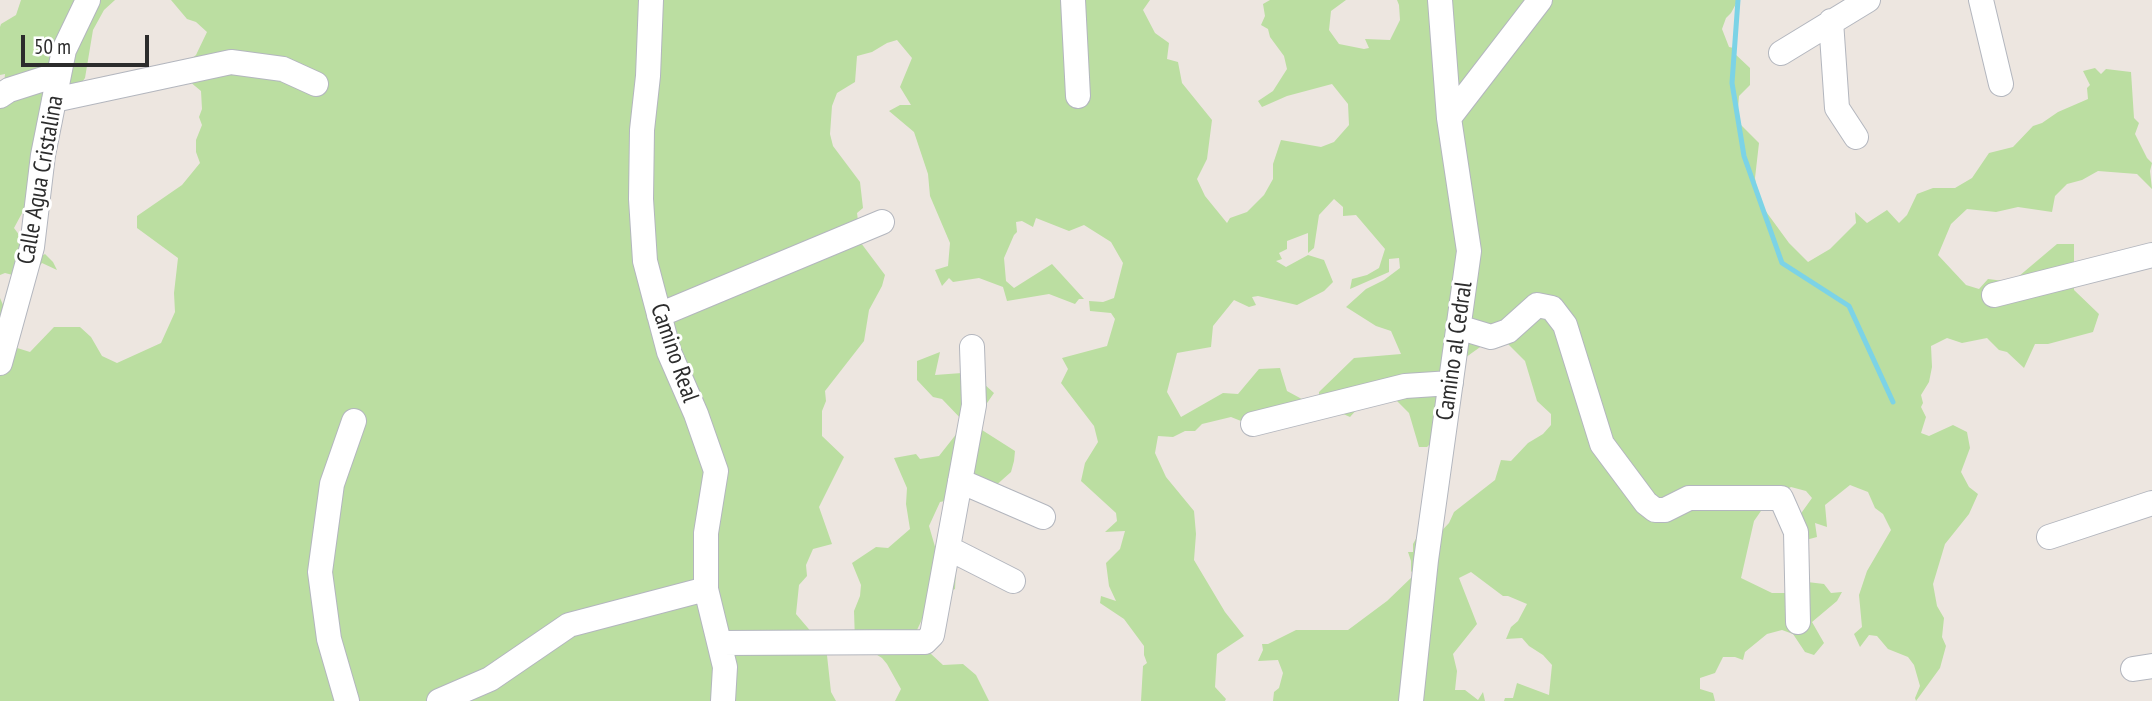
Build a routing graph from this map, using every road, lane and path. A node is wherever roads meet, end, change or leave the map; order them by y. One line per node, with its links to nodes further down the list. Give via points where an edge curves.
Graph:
1 (88, 0): 10 (street, Calle Agua Cristalina, via 64,50)
2 (651, 0): 21 (street, Camino Real, via 641,199 645,261)
3 (1073, 0): 14 (street)
4 (1440, 0): 16 (street, Camino al Cedral)
5 (1541, 0): 16 (street)
6 (1868, 0): 8 (street)
7 (1981, 0): 12 (street)
8 (1831, 21): 9 (street); 17 (street, via 1838,108)
9 (1781, 53)
10 (59, 75): 13 (street); 15 (street, Calle Agua Cristalina)
11 (316, 84): 15 (street, via 283,69 231,62)
12 (2001, 84)
13 (0, 96)
14 (1078, 96)
15 (54, 100): 24 (street, Calle Agua Cristalina, via 32,247)
16 (1448, 118): 22 (street, Camino al Cedral, via 1469,251)
17 (1856, 137)
18 (882, 222): 21 (street)
19 (2152, 255): 20 (street)
20 (1994, 295)
21 (659, 315): 34 (street, Camino Real, via 716,471 705,533)
22 (1458, 327): 25 (street, Camino al Cedral); 35 (street, via 1491,337 1508,331 1537,305 1552,308 1565,325 1602,444 1655,510 1689,498 1781,498 1796,532)
23 (972, 347): 28 (street, via 974,405)
24 (0, 363)
25 (1451, 383): 27 (street, via 1405,386); 41 (street, Camino al Cedral)
26 (354, 421): 38 (street, via 332,484 320,572 329,639)
27 (1253, 424)
28 (960, 481): 30 (street); 32 (street)
29 (2152, 503): 31 (street)
30 (1043, 517)
31 (2049, 537)
32 (948, 548): 33 (street); 36 (street, via 932,635 925,642)
33 (1013, 582)
34 (706, 589): 36 (street, Camino Real); 37 (street, via 569,625)
35 (1798, 622)
36 (720, 643): 40 (street, Camino Real, via 725,667)
37 (491, 690): 39 (street)
38 (347, 701)
39 (439, 701)
40 (723, 701)
41 (1411, 701)

